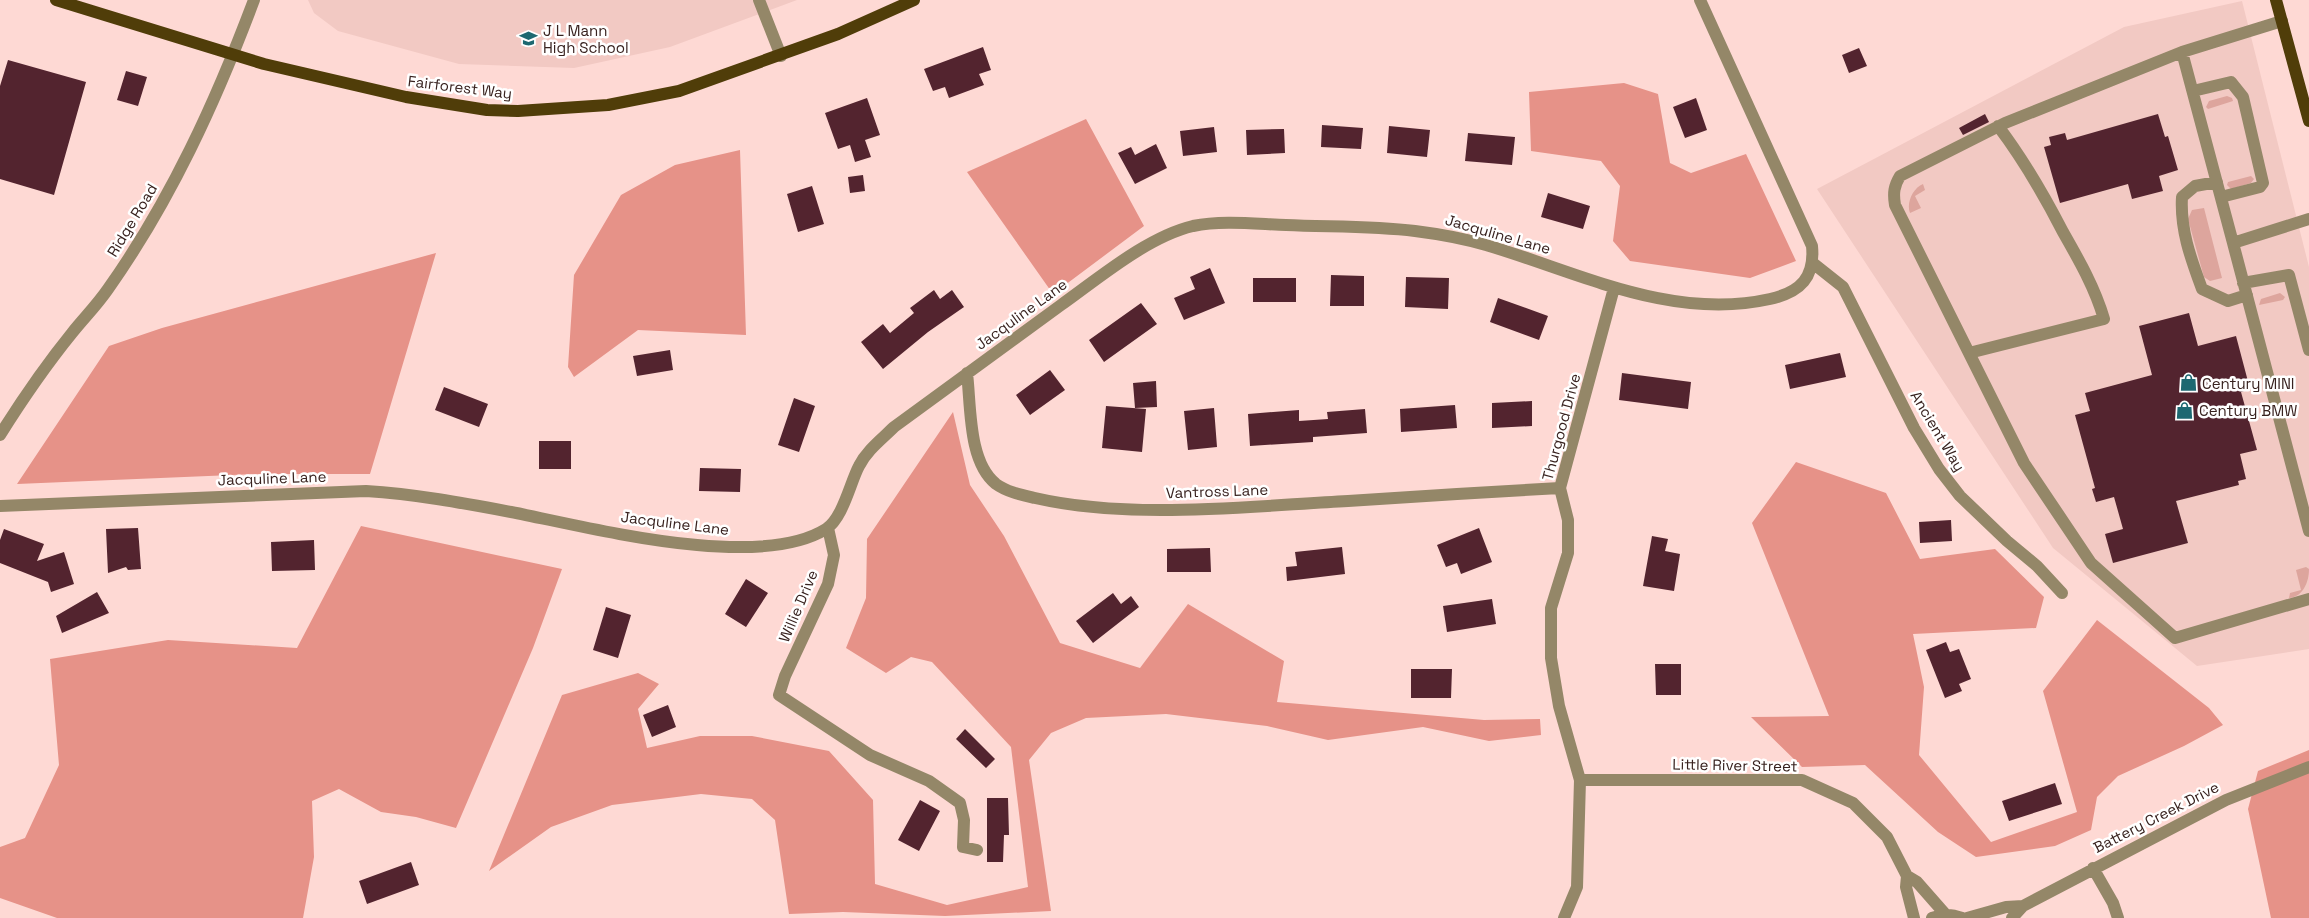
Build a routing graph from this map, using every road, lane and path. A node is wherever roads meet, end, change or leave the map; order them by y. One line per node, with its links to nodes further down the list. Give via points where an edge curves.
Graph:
1 (56, 0): 9 (main road, Fairforest Way)
2 (254, 0): 9 (street, Ridge Road)
3 (759, 0): 10 (street)
4 (914, 0): 10 (main road, Fairforest Way, via 866,23)
5 (1700, 0): 18 (street, via 1782,184 1801,218 1812,246)
6 (2276, 0): 7 (main road)
7 (2282, 21): 8 (street); 12 (main road)
8 (2182, 52): 11 (street); 13 (street)
9 (233, 54): 10 (main road, Fairforest Way, via 406,97 487,110 518,111 608,105 679,92); 24 (street, Ridge Road, via 200,132 167,195 109,288 71,334)
10 (781, 56)
11 (2193, 92): 14 (street); 15 (street, via 2231,82 2243,97 2263,183 2260,187)
12 (2309, 121)
13 (1998, 126): 22 (street, via 1900,176 1894,186 1895,205); 22 (street, via 2063,231 2096,293 2104,320)
14 (2217, 182): 15 (street); 20 (street, via 2195,186 2182,197 2181,218 2191,258 2202,289 2228,301)
15 (2220, 197): 17 (street)
16 (2309, 219): 17 (street)
17 (2233, 243): 20 (street)
18 (1814, 264): 19 (street, Jacquline Lane, via 1794,291 1749,304 1692,304); 30 (street, Ancient Way, via 1843,288 1914,428 1939,469 1960,496)
19 (1614, 288): 23 (street, Jacquline Lane, via 1493,247 1441,234 1375,228 1194,226 1142,250); 25 (street, Thurgood Drive)
20 (2245, 289): 21 (street, via 2289,275); 27 (street)
21 (2309, 350)
22 (1969, 353): 31 (street, via 2024,463 2092,563 2175,638)
23 (968, 373): 25 (street, Vantross Lane, via 974,445 986,474 996,484 1014,493 1046,500 1074,505 1170,510); 28 (street, Jacquline Lane, via 894,427 868,452 859,465 842,508)
24 (1, 432)
25 (1560, 488): 33 (street, Thurgood Drive, via 1568,520 1568,553 1551,608 1551,658)
26 (0, 506): 28 (street, Jacquline Lane, via 366,491 415,494 692,545 739,547 785,543)
27 (2306, 511): 29 (street)
28 (828, 528): 34 (street, Willie Drive, via 834,555 828,584 779,695 870,756 929,781 960,803 964,820 963,847)
29 (2309, 531)
30 (2062, 593)
31 (2309, 599)
32 (2309, 767): 35 (street, Battery Creek Drive, via 2226,800)
33 (1580, 780): 36 (street, Little River Street, via 1802,780 1853,802 1887,837); 39 (street, Thurgood Drive, via 1577,887)
34 (977, 850)
35 (2093, 868): 37 (street, Battery Creek Drive); 45 (street)
36 (1906, 876): 38 (street, Little River Street, via 1917,882); 40 (street, Little River Street)
37 (2023, 906): 43 (street, Battery Creek Drive, via 2006,907); 44 (street, Battery Creek Drive)
38 (1946, 914): 41 (street); 42 (street)
39 (1564, 918)
40 (1914, 918)
41 (1932, 918)
42 (1962, 918)
43 (1967, 918)
44 (2012, 918)
45 (2118, 918)

